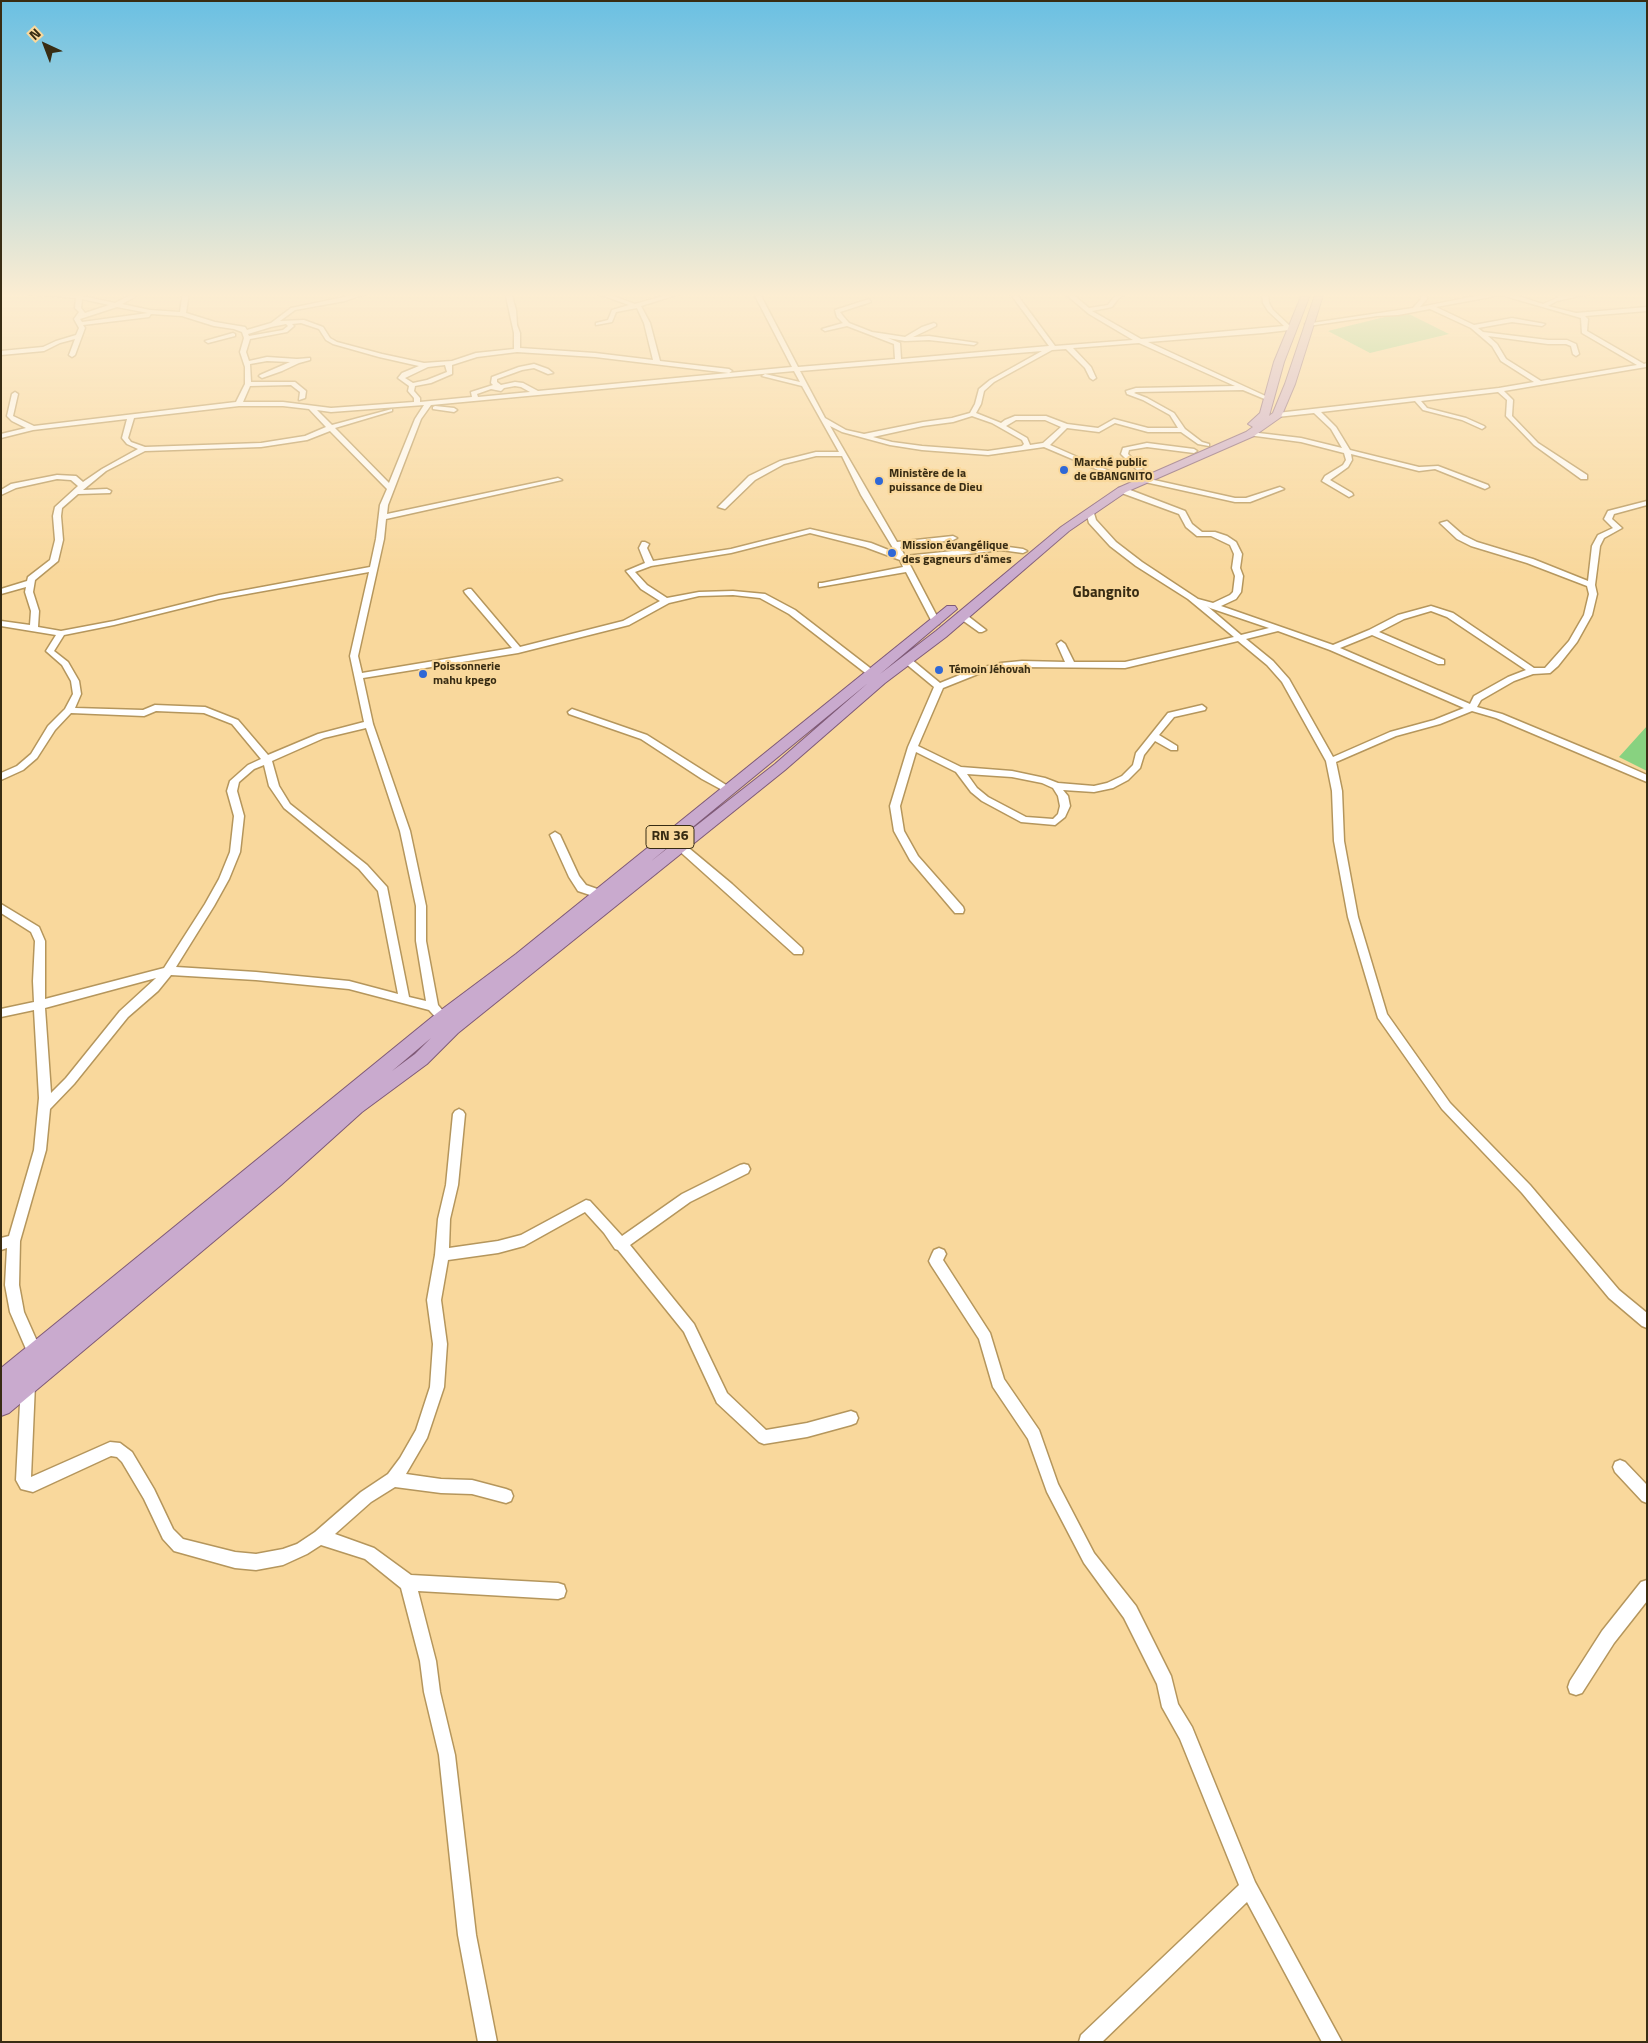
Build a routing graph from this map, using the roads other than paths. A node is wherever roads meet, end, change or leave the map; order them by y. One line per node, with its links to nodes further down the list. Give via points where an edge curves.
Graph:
1 (246, 387): 21 (street)
2 (301, 387): 24 (street, via 302,398)
3 (412, 387): 23 (street, via 411,391)
4 (498, 387): 18 (street, via 479,390 473,393)
5 (500, 387): 17 (street)
6 (528, 387): 15 (street)
7 (592, 387): 15 (street)
8 (806, 387): 30 (street)
9 (984, 387): 27 (street)
10 (1272, 387): 19 (main road, RN 36)
11 (1289, 387): 28 (main road)
12 (1518, 387): 14 (street)
13 (1243, 388): 19 (street); 36 (street, via 1128,392 1172,414)
14 (1499, 390): 20 (street); 47 (street, via 1510,400 1509,416 1536,444)
15 (535, 392): 17 (street)
16 (15, 394): 34 (street, via 10,416)
17 (503, 396): 18 (street)
18 (476, 398): 23 (street)
19 (1269, 399): 41 (main road, RN 36, via 1265,414 1260,419)
20 (1418, 401): 26 (street); 33 (street, via 1425,409)
21 (239, 404): 24 (street); 29 (street)
22 (398, 405): 23 (street); 24 (street, via 331,410); 35 (street, via 392,410)
23 (424, 405): 25 (street); 51 (street)
24 (313, 406): 35 (street)
25 (454, 410)
26 (1316, 410): 28 (street); 44 (street, via 1334,428)
27 (972, 414): 31 (street); 39 (street)
28 (1277, 415): 37 (main road, RN 36)
29 (131, 417): 34 (street); 42 (street, via 124,438)
30 (822, 418): 39 (street, via 838,428); 45 (street)
31 (1002, 426): 32 (street, via 1015,418 1046,418); 43 (street, via 1025,439 1027,444)
32 (1065, 426): 36 (street, via 1099,430 1114,421 1148,430); 40 (street)
33 (1482, 427)
34 (33, 428): 38 (street)
35 (330, 428): 42 (street, via 307,438 277,443); 51 (street)
36 (1183, 430): 41 (street, via 1200,443)
37 (1250, 434): 44 (street, via 1302,440); 48 (main road, RN 36)
38 (1, 436)
39 (865, 436): 43 (street, via 922,448 988,453)
40 (1045, 445): 43 (street); 46 (street)
41 (1200, 448): 48 (main road, RN 36); 48 (street, via 1126,448 1124,454)
42 (144, 449): 52 (street, via 104,470)
43 (1022, 449)
44 (1347, 450): 50 (street, via 1419,469 1444,469); 56 (street, via 1349,460 1346,466 1326,481)
45 (844, 454): 58 (street, via 816,454 782,462 752,478); 64 (street)
46 (1112, 474): 48 (street); 48 (street)
47 (1584, 477)
48 (1135, 478): 53 (street, via 1234,500 1246,500); 59 (main road, RN 36); 65 (main road, RN 36, via 1100,494); 77 (street, via 1182,513 1200,534 1212,534 1233,544 1238,554 1237,592)
49 (558, 480): 60 (street)
50 (1485, 487)
51 (390, 488): 60 (street)
52 (80, 489): 54 (street); 55 (street, via 73,478 57,476 14,486); 70 (street, via 59,507 59,540 54,561)
53 (1280, 489)
54 (107, 492)
55 (1, 493)
56 (1349, 495)
57 (1647, 503): 72 (street, via 1611,513 1608,519 1618,528 1601,537 1596,546)
58 (722, 507)
59 (1090, 512): 75 (street, via 1092,521 1113,544); 78 (main road, RN 36)
60 (383, 517): 68 (street)
61 (1444, 523): 72 (street, via 1460,538 1474,544 1522,558)
62 (953, 538): 64 (street)
63 (645, 544): 67 (street, via 643,548)
64 (895, 545): 66 (street)
65 (1023, 551): 66 (street, via 1001,548); 78 (main road, RN 36)
66 (903, 559): 67 (street, via 868,545 810,531 731,551); 69 (street)
67 (649, 564): 76 (street, via 631,569 631,575)
68 (372, 569): 84 (street, via 219,597); 94 (street, via 354,656)
69 (906, 569): 71 (street); 78 (street)
70 (30, 583): 74 (street); 80 (street, via 29,592 35,610)
71 (822, 585)
72 (1591, 585): 92 (street, via 1593,594 1588,616 1573,642 1547,671)
73 (468, 591): 88 (street)
74 (1, 592)
75 (1191, 597): 77 (street); 85 (street)
76 (666, 601): 88 (street, via 626,623); 93 (street, via 699,594 762,596 792,612)
77 (1213, 606): 81 (street)
78 (944, 615): 82 (street); 89 (main road, RN 36, via 941,634); 93 (main road, RN 36)
79 (1, 624): 80 (street)
80 (34, 627): 84 (street)
81 (1277, 628): 85 (street); 87 (street)
82 (982, 630)
83 (1372, 632): 87 (street); 90 (street); 92 (street, via 1414,612 1436,609)
84 (61, 633): 98 (street, via 50,650 76,681 77,694)
85 (1239, 638): 91 (street, via 1125,665); 105 (street, via 1286,681)
86 (1061, 644): 91 (street)
87 (1333, 648): 97 (street)
88 (518, 650): 94 (street)
89 (908, 661): 95 (street); 112 (main road, RN 36, via 880,680 780,767)
90 (1441, 662)
91 (1071, 664): 95 (street, via 1000,666)
92 (1532, 670): 97 (street, via 1477,698)
93 (871, 673): 110 (main road, RN 36)
94 (357, 676): 100 (street)
95 (939, 686): 102 (street)
96 (1202, 708): 101 (street, via 1171,715)
97 (1472, 708): 105 (street, via 1393,734); 108 (street)
98 (69, 710): 104 (street, via 144,714 155,708 205,710 235,722); 107 (street, via 28,763)
99 (572, 712): 110 (street, via 644,737 705,778)
100 (370, 724): 104 (street, via 321,736); 121 (street, via 405,831 421,906 420,941)
101 (1154, 736): 103 (street); 109 (street, via 1139,755 1137,766 1110,786 1094,789)
102 (912, 747): 106 (street); 115 (street, via 895,806 899,831 914,858)
103 (1174, 748)
104 (267, 760): 117 (street, via 235,781 232,791 239,816 235,852 224,879); 118 (street, via 274,786 288,806 363,867 383,890)
105 (1331, 761): 129 (street, via 1337,791 1339,841 1353,917 1382,1014 1446,1106 1520,1182 1614,1294)
106 (959, 770): 109 (street, via 1012,774); 109 (street, via 985,799 1024,820 1036,822 1055,822 1062,815 1064,801)
107 (1, 777)
108 (1647, 779)
109 (1056, 786)
110 (729, 790): 113 (main road, RN 36)
111 (555, 835): 113 (street, via 582,888)
112 (680, 846): 116 (street); 132 (main road, RN 36, via 452,1028 421,1059 355,1106 274,1179)
113 (599, 894): 121 (main road, RN 36, via 522,958)
114 (1, 908): 119 (street, via 38,935)
115 (959, 910)
116 (798, 951)
117 (168, 971): 118 (street, via 349,985); 119 (street); 122 (street, via 124,1014 70,1081)
118 (404, 998): 121 (street)
119 (39, 1005): 120 (street); 122 (street)
120 (1, 1013)
121 (438, 1013): 130 (main road, RN 36)
122 (43, 1108): 125 (street, via 40,1150)
123 (459, 1114): 128 (street)
124 (744, 1169): 126 (street, via 686,1198)
125 (8, 1242): 130 (street, via 17,1312 30,1344)
126 (620, 1245): 128 (street, via 586,1205 524,1240 498,1248); 134 (street, via 689,1328 722,1398 764,1437)
127 (939, 1254): 144 (street, via 936,1261 985,1337 998,1382 1034,1435 1052,1487 1089,1558 1130,1612 1165,1682 1170,1707 1186,1733)
128 (442, 1255): 136 (street, via 434,1300 440,1344 438,1387 422,1433)
129 (1647, 1322)
130 (42, 1350): 131 (main road, RN 36)
131 (1, 1382)
132 (28, 1382): 133 (main road, RN 36); 139 (street, via 23,1480 26,1484 33,1484 110,1449 120,1450 149,1494 168,1534 179,1546 256,1562 283,1557)
133 (1, 1405)
134 (851, 1418)
135 (1620, 1467): 138 (street)
136 (393, 1479): 137 (street, via 472,1487); 139 (street, via 366,1497)
137 (506, 1496)
138 (1647, 1496)
139 (320, 1537): 140 (street, via 369,1552)
140 (408, 1583): 142 (street); 145 (street, via 447,1755 467,1935)
141 (1647, 1588): 143 (street, via 1608,1637)
142 (558, 1590)
143 (1576, 1687)
144 (1249, 1888): 146 (street); 147 (street)
145 (488, 2042)
146 (1088, 2042)
147 (1333, 2042)

